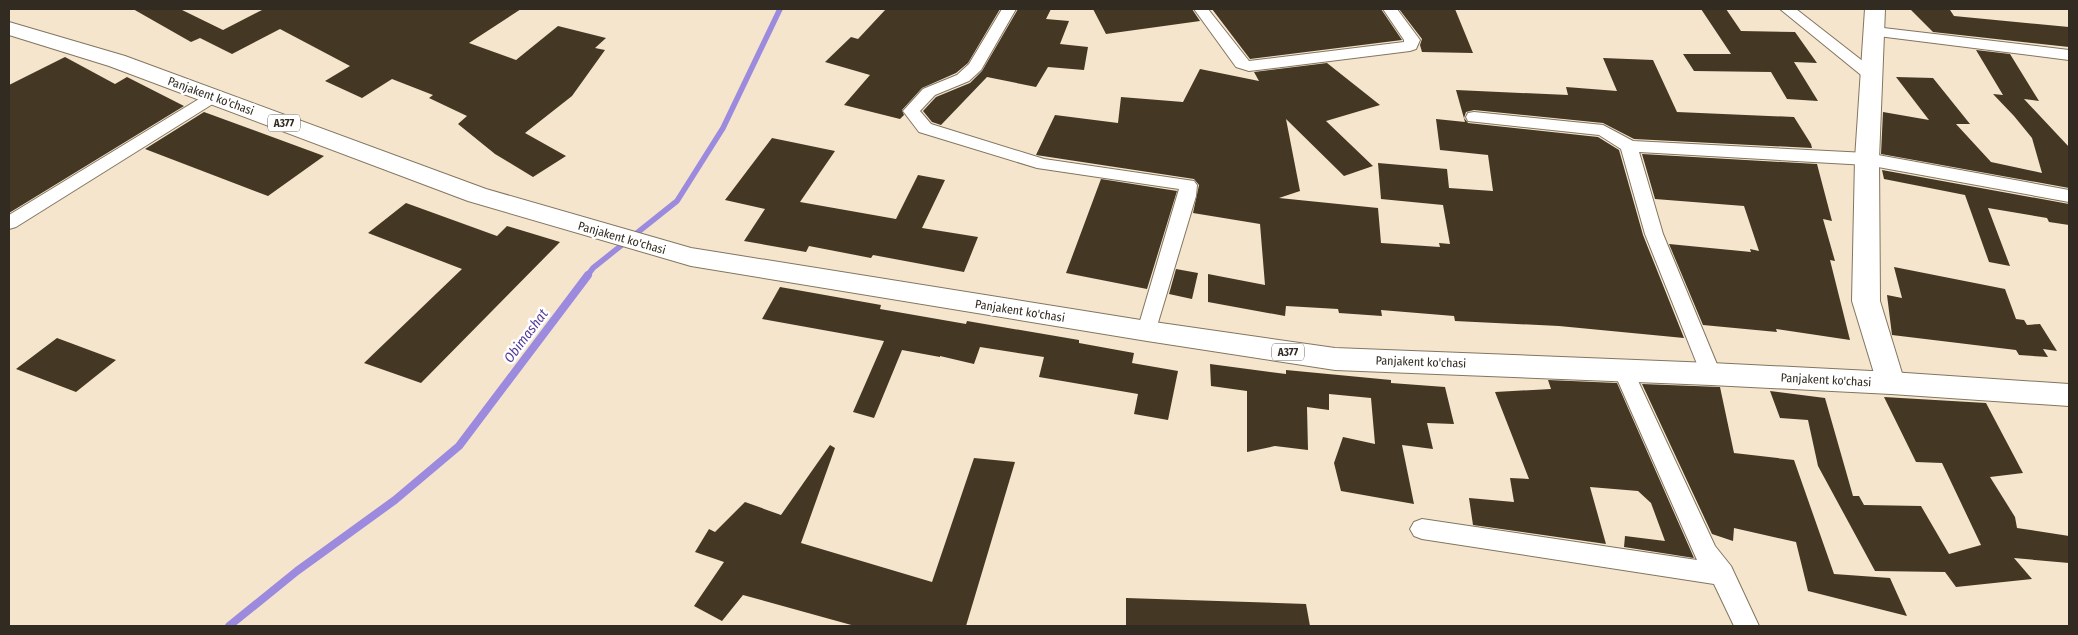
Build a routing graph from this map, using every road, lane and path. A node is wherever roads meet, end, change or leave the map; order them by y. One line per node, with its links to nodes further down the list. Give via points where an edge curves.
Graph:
1 (1009, 9): 15 (street, via 975,67 963,78 929,92 911,111 925,128 1043,164 1188,185)
2 (1201, 9): 3 (street, via 1242,64 1249,66 1410,46 1412,40)
3 (1390, 9)
4 (1788, 9): 8 (street)
5 (1875, 20): 7 (street); 8 (main road)
6 (9, 28): 9 (main road, Panjakent ko'chasi / A377, via 117,61)
7 (2069, 55)
8 (1872, 76): 12 (main road)
9 (213, 97): 14 (street); 15 (main road, Panjakent ko'chasi / A377, via 477,194 691,257)
10 (1474, 117): 11 (street, via 1603,130)
11 (1629, 146): 12 (street); 17 (street, via 1654,234)
12 (1867, 159): 13 (street); 18 (main road, via 1866,301)
13 (2069, 196)
14 (9, 223)
15 (1147, 331): 16 (main road, Panjakent ko'chasi / A377, via 1335,359)
16 (1623, 370): 17 (main road, Panjakent ko'chasi / A377); 21 (street, via 1706,553)
17 (1710, 374): 18 (main road, Panjakent ko'chasi / A377)
18 (1890, 383): 19 (main road, Panjakent ko'chasi)
19 (2069, 395)
20 (1422, 529): 21 (street)
21 (1722, 574): 22 (street)
22 (1747, 626)

